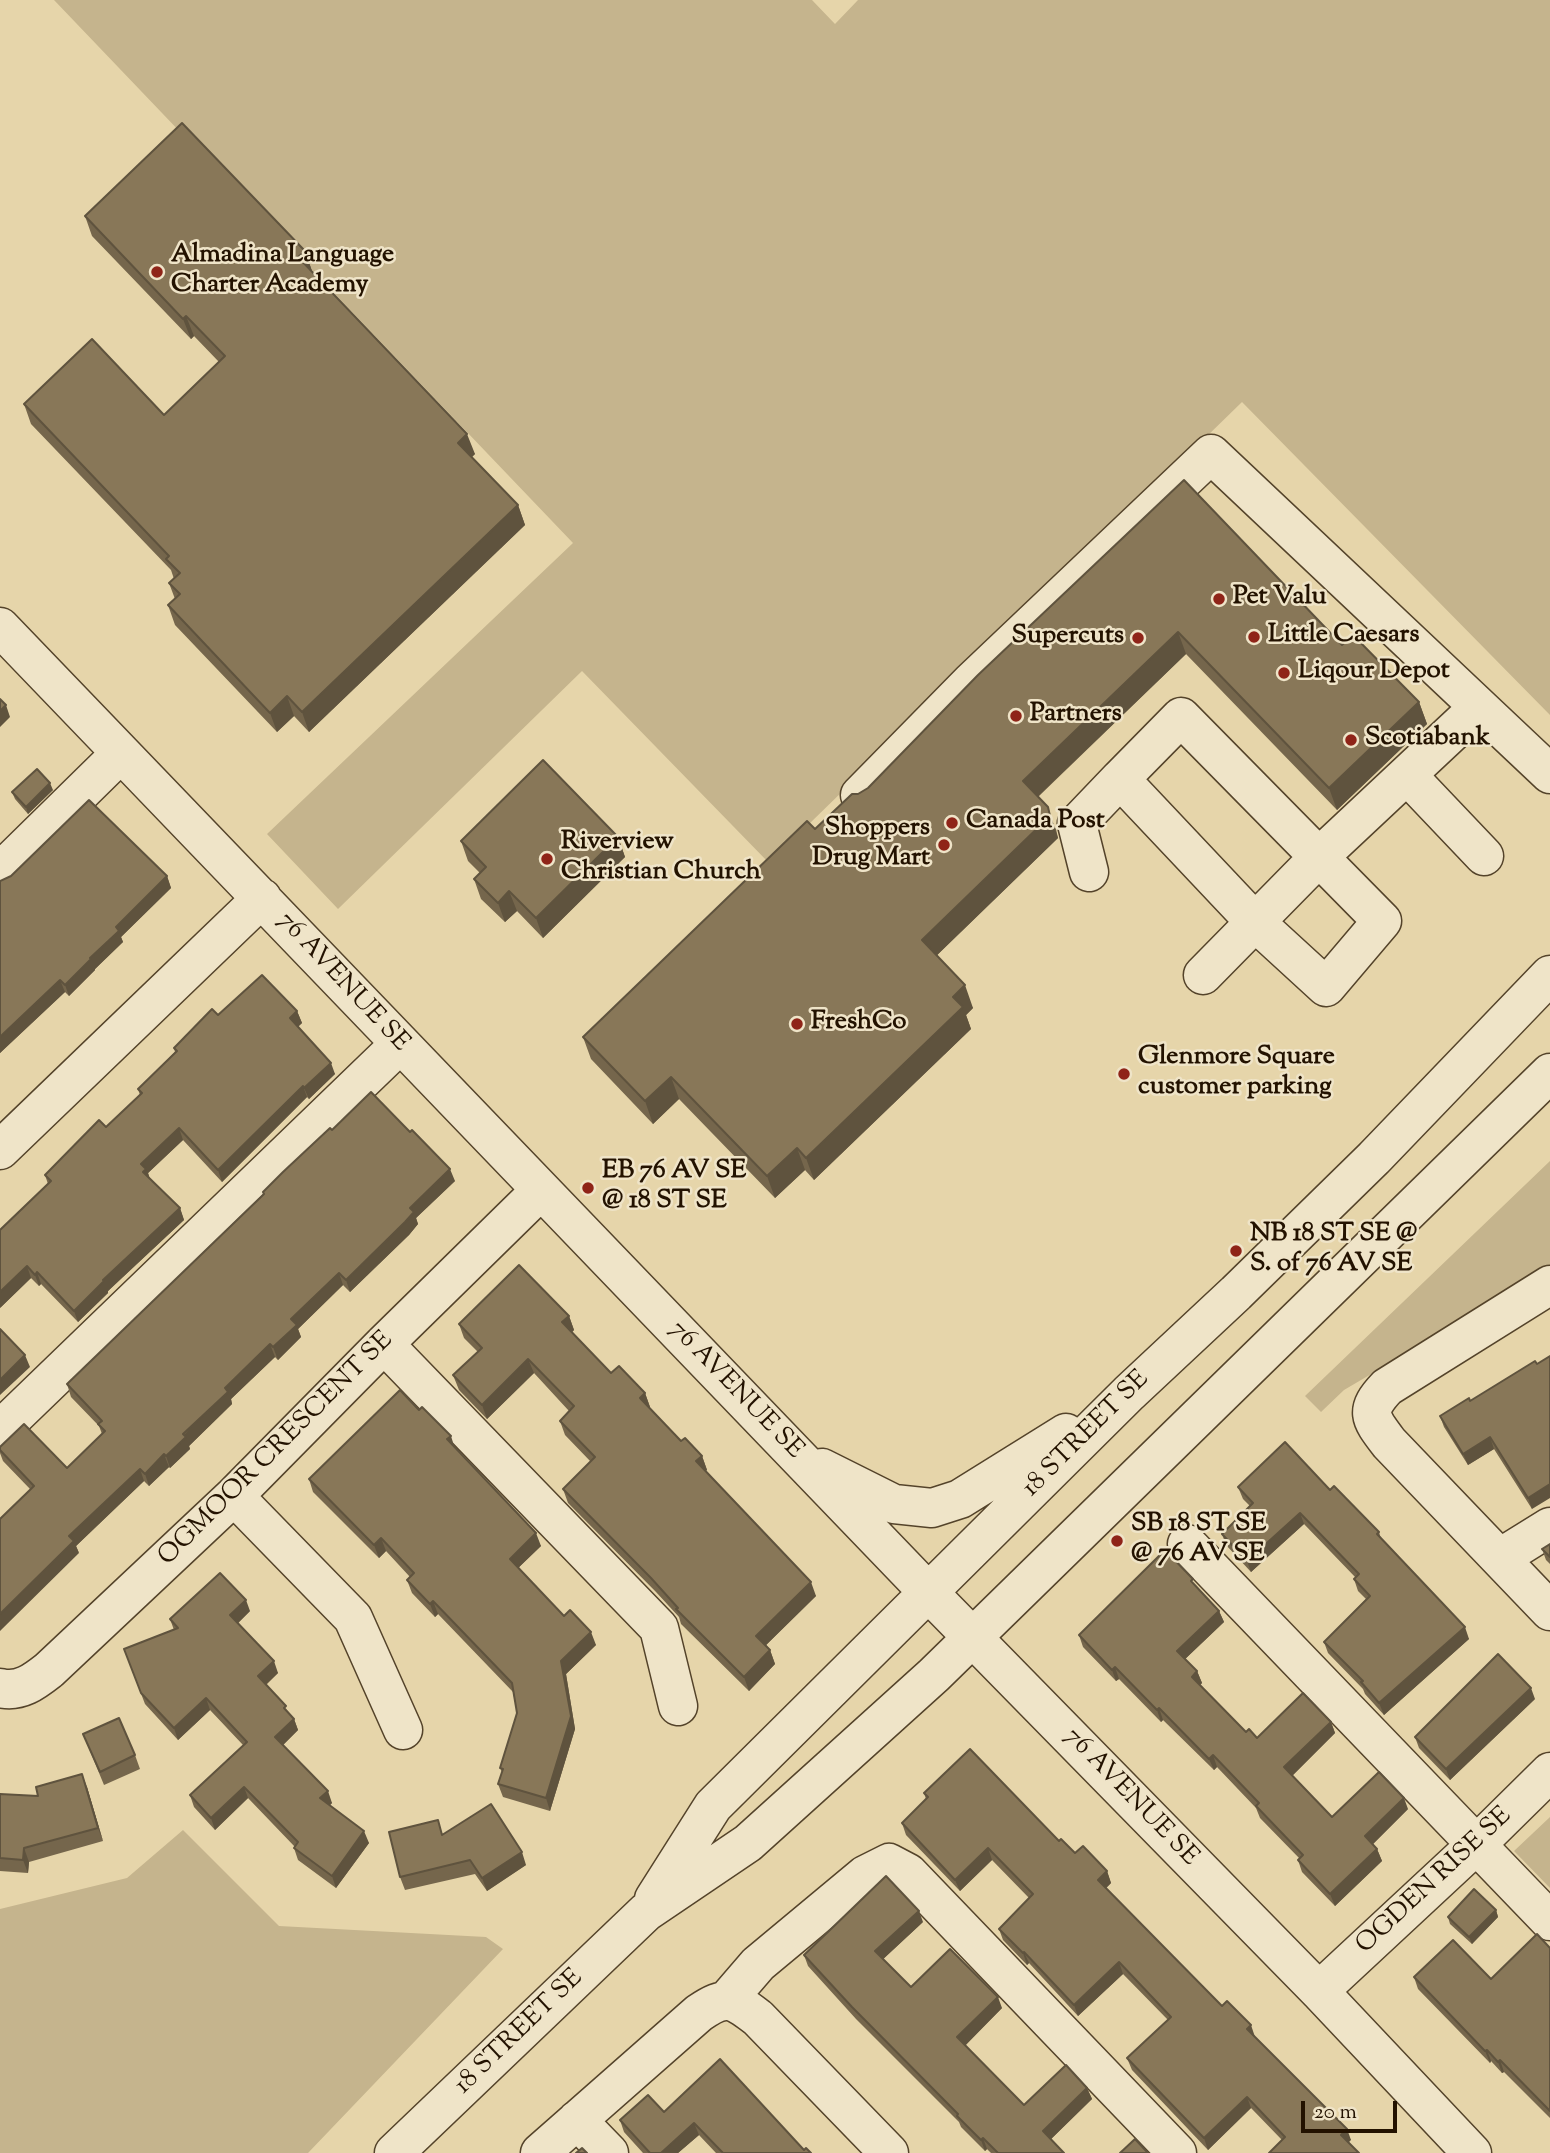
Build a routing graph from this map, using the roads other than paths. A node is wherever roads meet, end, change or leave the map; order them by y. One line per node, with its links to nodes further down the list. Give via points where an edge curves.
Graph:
1 (0, 627): 3 (street, 76 AVENUE SE)
2 (1479, 707): 4 (street); 5 (street); 7 (street, via 1211,454)
3 (121, 753): 10 (street); 12 (street, 76 AVENUE SE)
4 (1550, 774)
5 (1407, 775): 8 (street); 9 (street)
6 (1120, 779): 9 (street, via 1181,717); 11 (street, via 1077,824); 13 (street)
7 (860, 794)
8 (1484, 856)
9 (1319, 857): 13 (street); 13 (street, via 1382,921 1326,988)
10 (0, 872)
11 (1088, 872)
12 (262, 898): 16 (street, 76 AVENUE SE); 18 (street)
13 (1254, 921): 14 (street)
14 (1203, 975)
15 (1550, 975): 22 (street, 18 STREET SE, via 1383,1149)
16 (400, 1044): 19 (street, 76 AVENUE SE); 23 (street)
17 (1550, 1073): 31 (street, 18 STREET SE)
18 (0, 1150)
19 (541, 1190): 21 (street, OGMOOR CRESCENT SE); 24 (street, 76 AVENUE SE)
20 (1550, 1285): 28 (street, via 1387,1387 1371,1411 1374,1424 1389,1443)
21 (384, 1344): 25 (street, OGMOOR CRESCENT SE); 33 (street, via 659,1628)
22 (1129, 1393): 24 (street, via 987,1484 932,1508 894,1504); 29 (street, 18 STREET SE)
23 (0, 1430)
24 (798, 1456): 29 (street, 76 AVENUE SE)
25 (233, 1496): 32 (street, OGMOOR CRESCENT SE, via 31,1685); 34 (street, via 353,1618)
26 (1550, 1527): 28 (street)
27 (1187, 1544): 36 (street)
28 (1500, 1558): 30 (street)
29 (929, 1592): 31 (street, 76 AVENUE SE); 37 (street, 18 STREET SE, via 713,1806)
30 (1550, 1611)
31 (972, 1637): 37 (street, 18 STREET SE, via 748,1843); 39 (street, 76 AVENUE SE)
32 (0, 1688)
33 (678, 1706)
34 (402, 1730)
35 (1550, 1772): 36 (street, OGDEN RISE SE)
36 (1476, 1845): 38 (street); 39 (street, OGDEN RISE SE)
37 (646, 1912): 42 (street, 18 STREET SE)
38 (1550, 1921)
39 (1319, 1991): 47 (street, 76 AVENUE SE)
40 (727, 2000): 41 (street, via 699,2013); 45 (street, via 758,2018); 46 (street, via 758,1964 865,1875 889,1863 908,1872)
41 (577, 2120): 43 (street); 44 (street)
42 (394, 2153)
43 (540, 2153)
44 (609, 2153)
45 (889, 2153)
46 (1177, 2153)
47 (1472, 2153)

